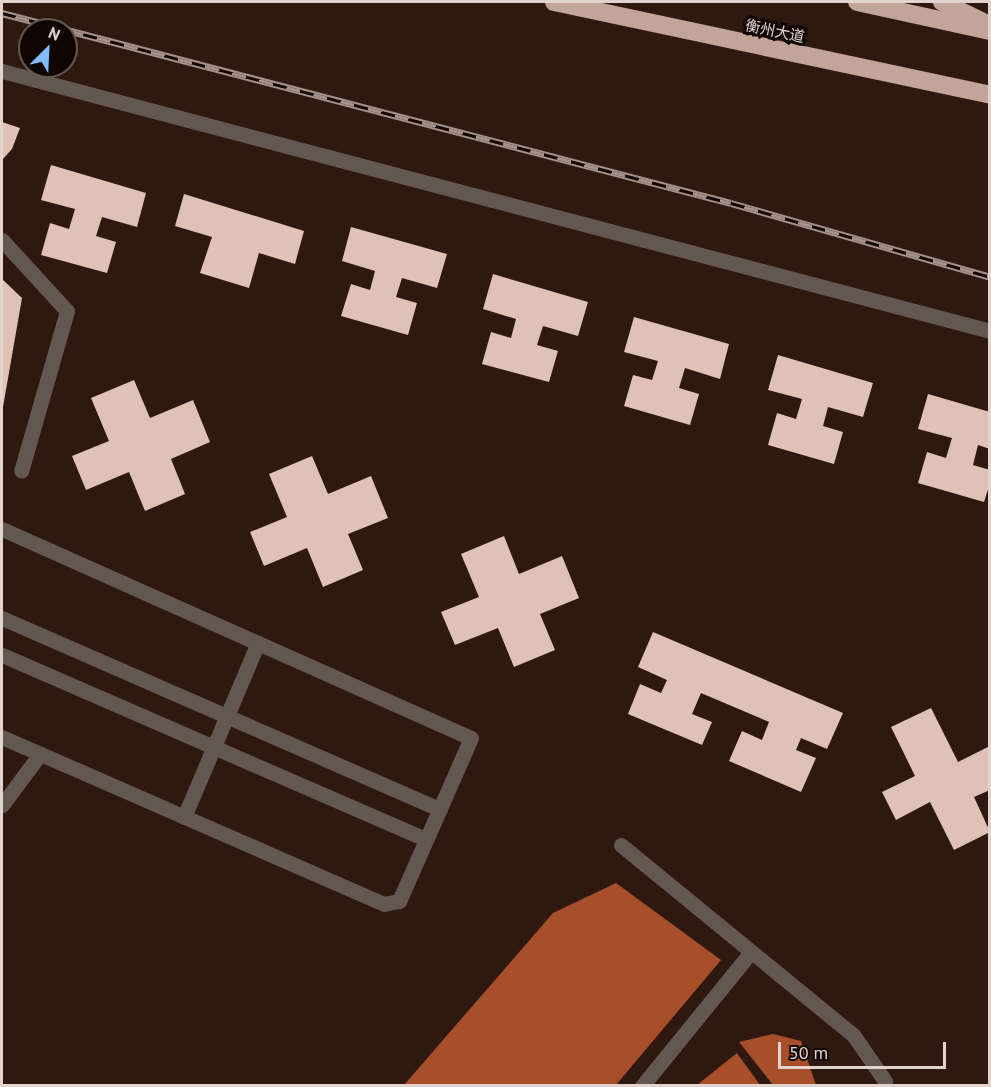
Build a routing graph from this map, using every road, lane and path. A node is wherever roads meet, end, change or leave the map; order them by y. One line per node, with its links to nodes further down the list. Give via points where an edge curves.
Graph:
1 (554, 2): 7 (highway, 衡州大道)
2 (857, 2): 5 (highway)
3 (942, 2): 4 (highway)
4 (990, 26)
5 (990, 31)
6 (2, 71): 9 (street)
7 (990, 95)
8 (2, 240): 10 (street, via 67,311)
9 (990, 331)
10 (21, 471)
11 (2, 529): 13 (street)
12 (2, 618): 15 (street)
13 (258, 643): 15 (street); 20 (street, via 471,738)
14 (2, 655): 17 (street)
15 (227, 716): 17 (street); 20 (street)
16 (2, 737): 18 (street)
17 (214, 747): 21 (street); 22 (street)
18 (40, 754): 19 (street); 21 (street)
19 (2, 805)
20 (440, 809): 22 (street)
21 (184, 816): 22 (street, via 384,904 399,902)
22 (426, 838)
23 (621, 845): 24 (street)
24 (752, 952): 25 (street, via 854,1036); 26 (street)
25 (885, 1081)
26 (642, 1086)

